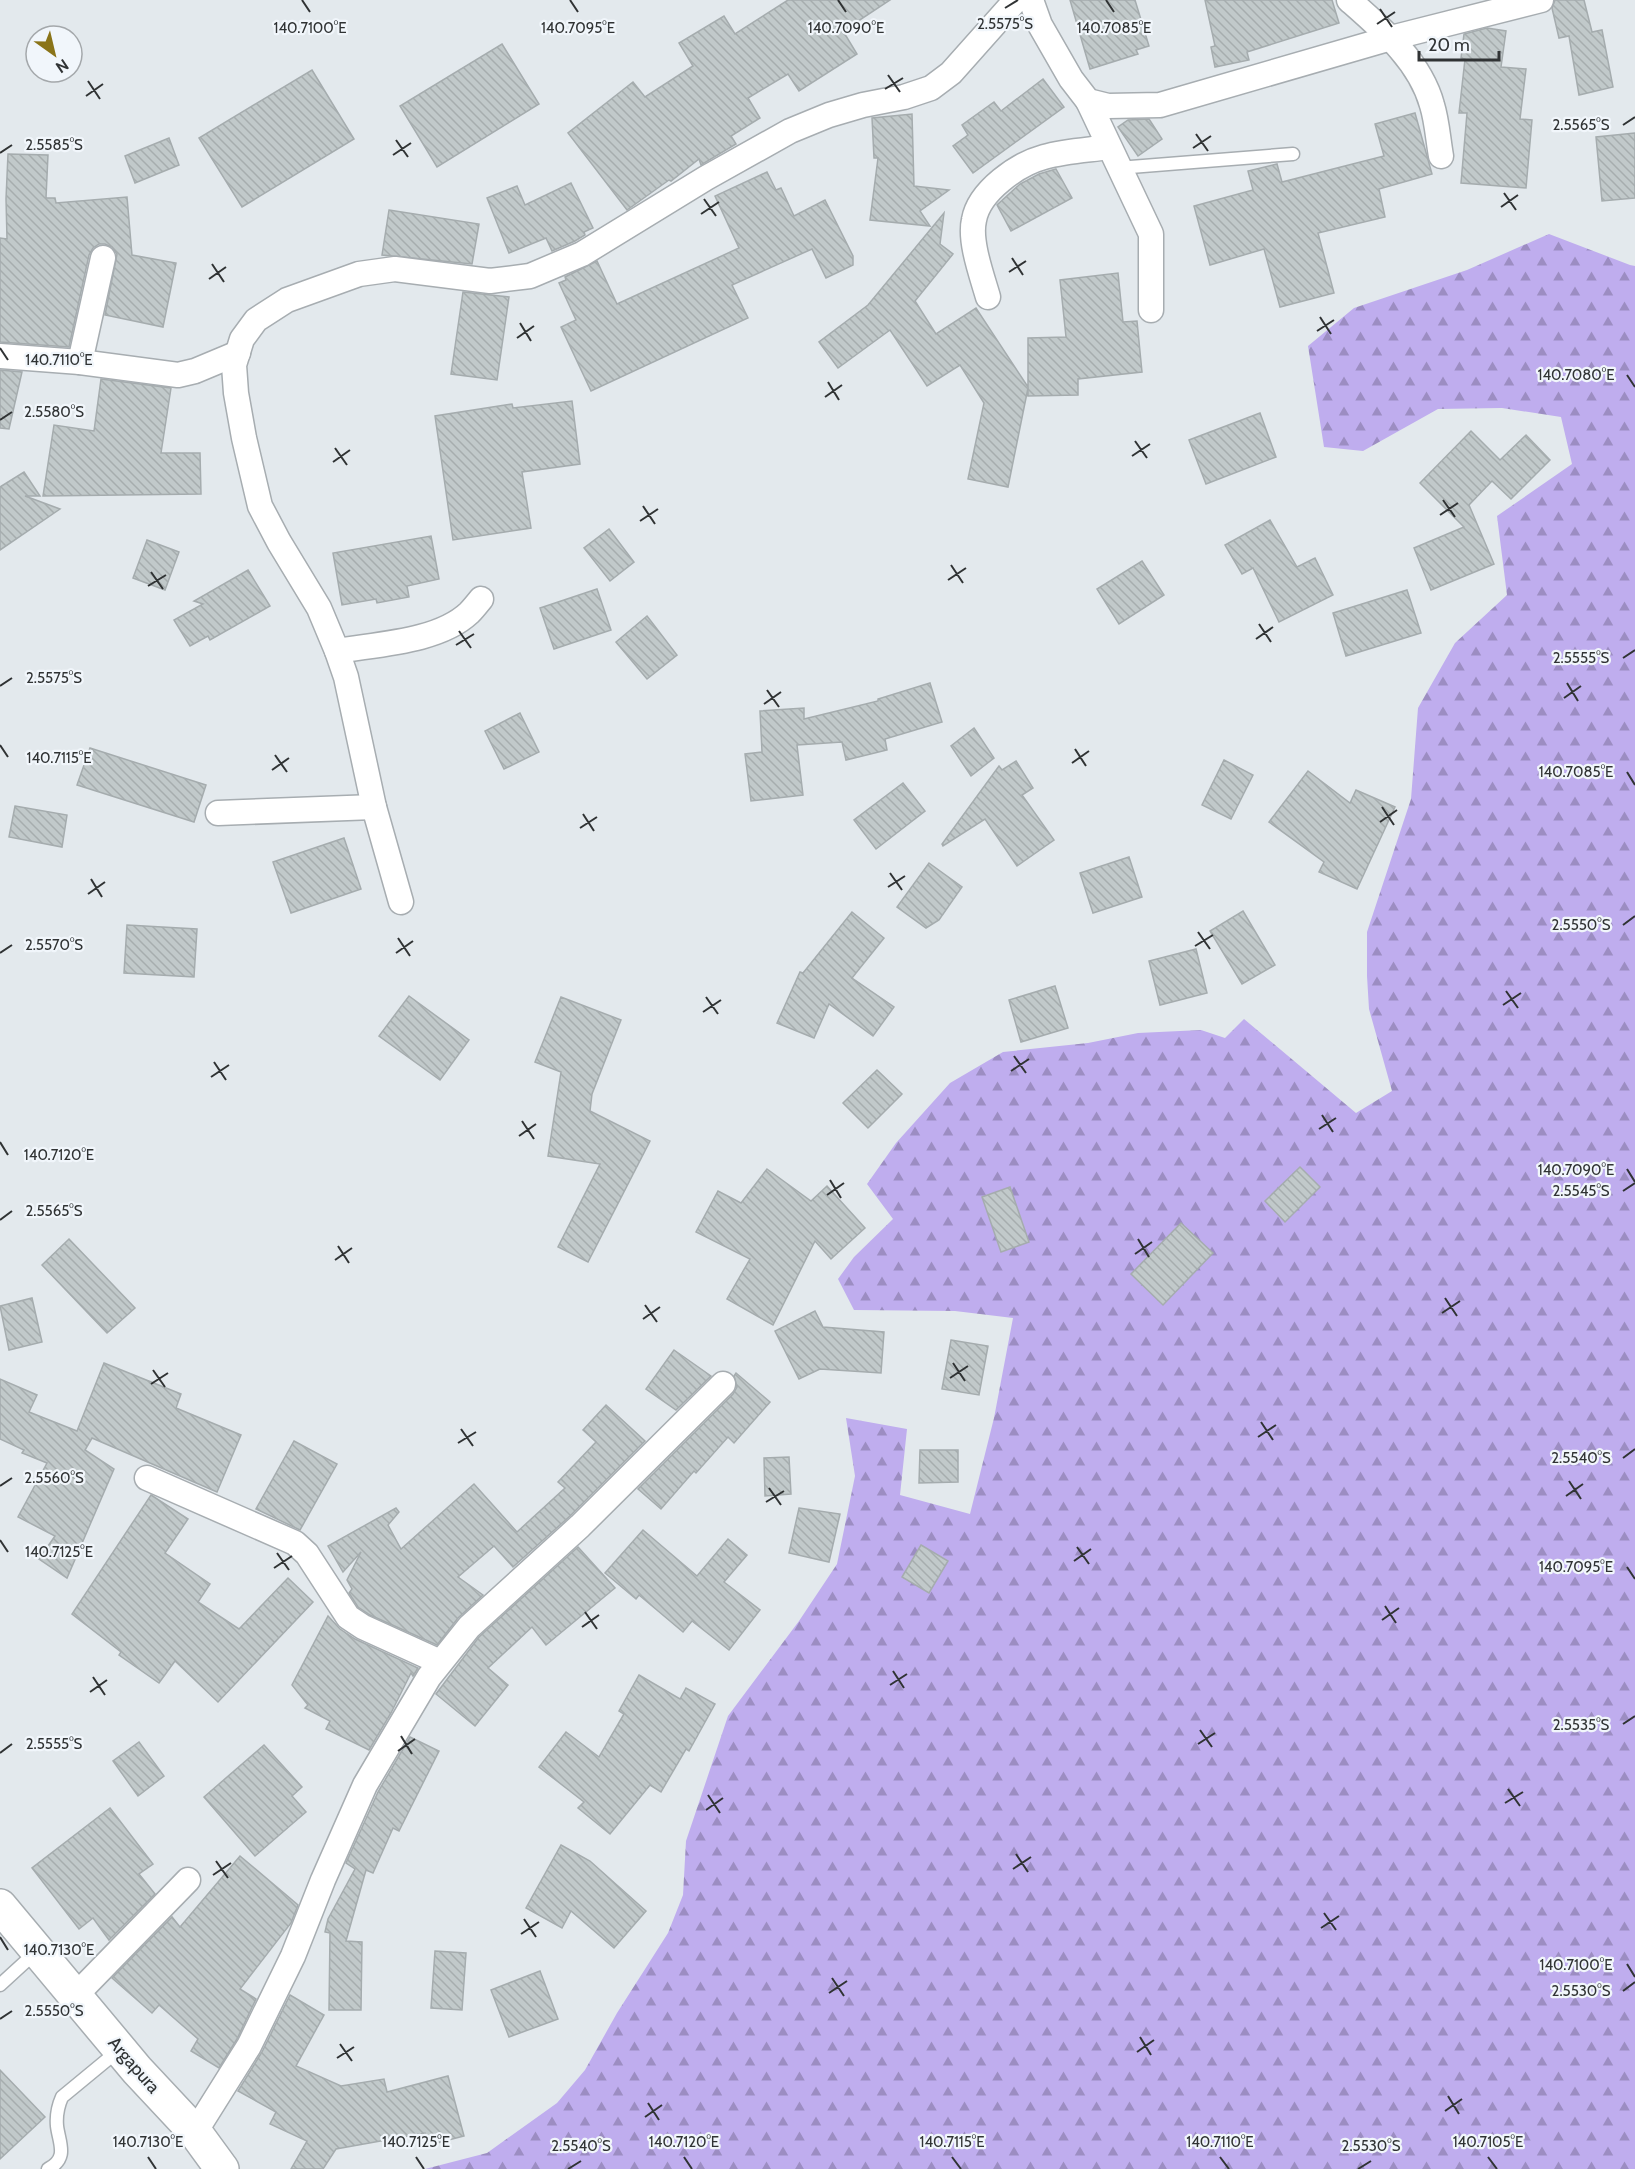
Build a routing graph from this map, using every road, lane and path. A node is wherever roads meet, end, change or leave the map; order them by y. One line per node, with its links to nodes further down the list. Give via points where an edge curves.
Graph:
1 (1016, 0): 13 (street, via 951,73 931,88 829,115 790,131 582,254 530,276 490,281 395,269 359,274 321,286 256,320 242,339)
2 (1031, 0): 6 (street, via 1064,68)
3 (1349, 0): 5 (street)
4 (1541, 0): 5 (street)
5 (1391, 38): 6 (street, via 1160,105 1108,106); 8 (street, via 1414,67 1432,104)
6 (1088, 101): 9 (street)
7 (1293, 154): 9 (lane)
8 (1441, 156)
9 (1113, 157): 11 (street, via 1043,157 1004,177 985,196 974,220 975,250); 12 (street, via 1151,234)
10 (103, 258): 15 (street)
11 (988, 297)
12 (1151, 310)
13 (238, 353): 15 (street, via 178,375); 17 (street, via 234,366 236,393 260,506 319,608)
14 (0, 356): 15 (street)
15 (80, 362)
16 (481, 599): 17 (street, via 468,614 441,631)
17 (337, 651): 18 (street)
18 (374, 807): 19 (street); 20 (street)
19 (218, 813)
20 (400, 902)
21 (723, 1383): 23 (street, via 580,1526 469,1628)
22 (147, 1478): 23 (street, via 295,1543 307,1554 348,1617)
23 (440, 1662): 30 (street, via 365,1785 293,1956 249,2046)
24 (188, 1880): 28 (street)
25 (0, 1906): 26 (highway, Argapura)
26 (36, 1951): 27 (lane); 28 (highway, Argapura)
27 (0, 1985)
28 (75, 1996): 29 (highway, Argapura)
29 (120, 2049): 30 (highway, Argapura); 31 (lane, via 62,2097 57,2107 57,2126 63,2149 56,2165)
30 (195, 2132): 32 (highway, Argapura)
31 (48, 2169)
32 (222, 2169)

